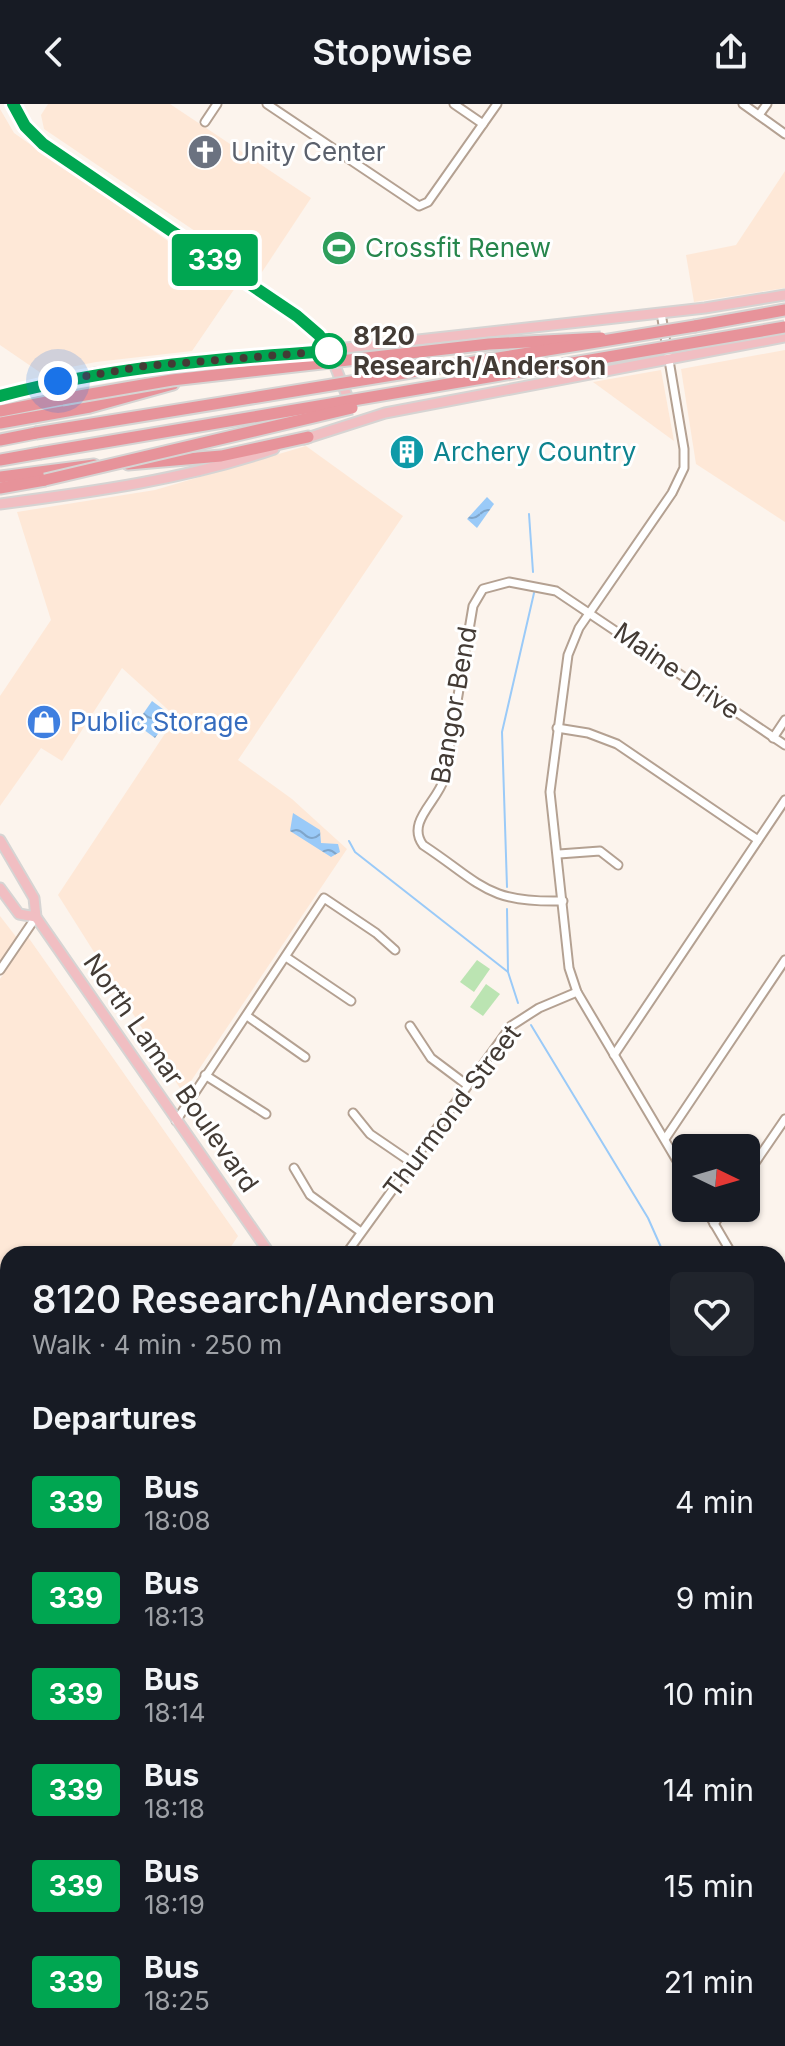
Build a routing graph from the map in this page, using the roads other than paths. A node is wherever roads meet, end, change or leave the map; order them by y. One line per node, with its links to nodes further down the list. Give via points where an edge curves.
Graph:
1 (217, 104): 9 (street)
2 (267, 104): 10 (street, via 419,206 428,202)
3 (454, 104): 10 (street)
4 (497, 104): 10 (street)
5 (743, 104): 8 (street)
6 (767, 104): 8 (street)
7 (17, 108): 19 (main road, via 25,126 43,144 297,316)
8 (759, 115): 11 (street)
9 (205, 122)
10 (483, 124)
11 (785, 134)
12 (785, 295): 14 (main road)
13 (785, 310): 17 (highway, bridge)
14 (661, 313): 18 (street); 19 (main road)
15 (785, 327): 23 (highway, bridge)
16 (785, 337): 21 (main road)
17 (613, 340): 25 (highway, bridge, via 587,336 489,344 172,380); 29 (highway, bridge)
18 (667, 345): 21 (main road); 22 (street)
19 (329, 351): 20 (main road); 26 (main road)
20 (298, 354): 24 (main road, via 95,373); 27 (highway, via 90,407)
21 (681, 355): 22 (main road)
22 (668, 357): 26 (main road); 35 (street, via 684,468)
23 (398, 392): 30 (highway, bridge); 32 (highway, bridge, via 360,406)
24 (0, 396)
25 (0, 411)
26 (357, 421): 28 (main road)
27 (0, 423)
28 (308, 437): 31 (highway, via 181,461); 33 (main road, via 215,466 86,493)
29 (0, 440)
30 (0, 460)
31 (0, 477)
32 (0, 488)
33 (0, 504)
34 (568, 598): 35 (street, Maine Drive); 46 (street, Bangor Bend, via 544,586 519,583 478,593 444,779 417,826 423,845 487,892 526,902)
35 (590, 612): 37 (street, via 568,655); 38 (street, Maine Drive)
36 (785, 720): 38 (street)
37 (557, 728): 42 (street, via 617,744); 43 (street, via 550,792)
38 (773, 738): 39 (street, Maine Drive)
39 (785, 745)
40 (785, 800): 42 (street)
41 (0, 840): 47 (main road, North Lamar Boulevard, via 34,898)
42 (758, 840): 56 (street)
43 (559, 854): 44 (street, via 600,851); 46 (street)
44 (618, 865)
45 (0, 888): 47 (main road, North Lamar Boulevard, via 19,914)
46 (563, 901): 52 (street, via 569,968)
47 (36, 917): 51 (street); 63 (main road, North Lamar Boulevard)
48 (395, 950): 49 (street, via 324,898)
49 (286, 957): 53 (street); 54 (street)
50 (785, 960): 64 (street)
51 (0, 970)
52 (577, 992): 56 (street); 59 (street, Thurmond Street, via 511,1026)
53 (351, 1001)
54 (247, 1016): 57 (street); 58 (street)
55 (410, 1026): 59 (street, via 431,1058)
56 (614, 1055): 64 (street)
57 (305, 1057)
58 (205, 1075): 61 (street); 63 (street)
59 (467, 1085): 67 (street, Thurmond Street)
60 (353, 1113): 67 (street, via 366,1130)
61 (266, 1114)
62 (785, 1119): 66 (street)
63 (176, 1121): 71 (main road, North Lamar Boulevard)
64 (665, 1139): 65 (street)
65 (672, 1151)
66 (760, 1156)
67 (411, 1162): 70 (street, Thurmond Street)
68 (294, 1168): 70 (street, via 310,1195)
69 (714, 1224): 73 (street)
70 (361, 1232): 72 (street, Thurmond Street)
71 (264, 1246)
72 (351, 1246)
73 (727, 1246)

